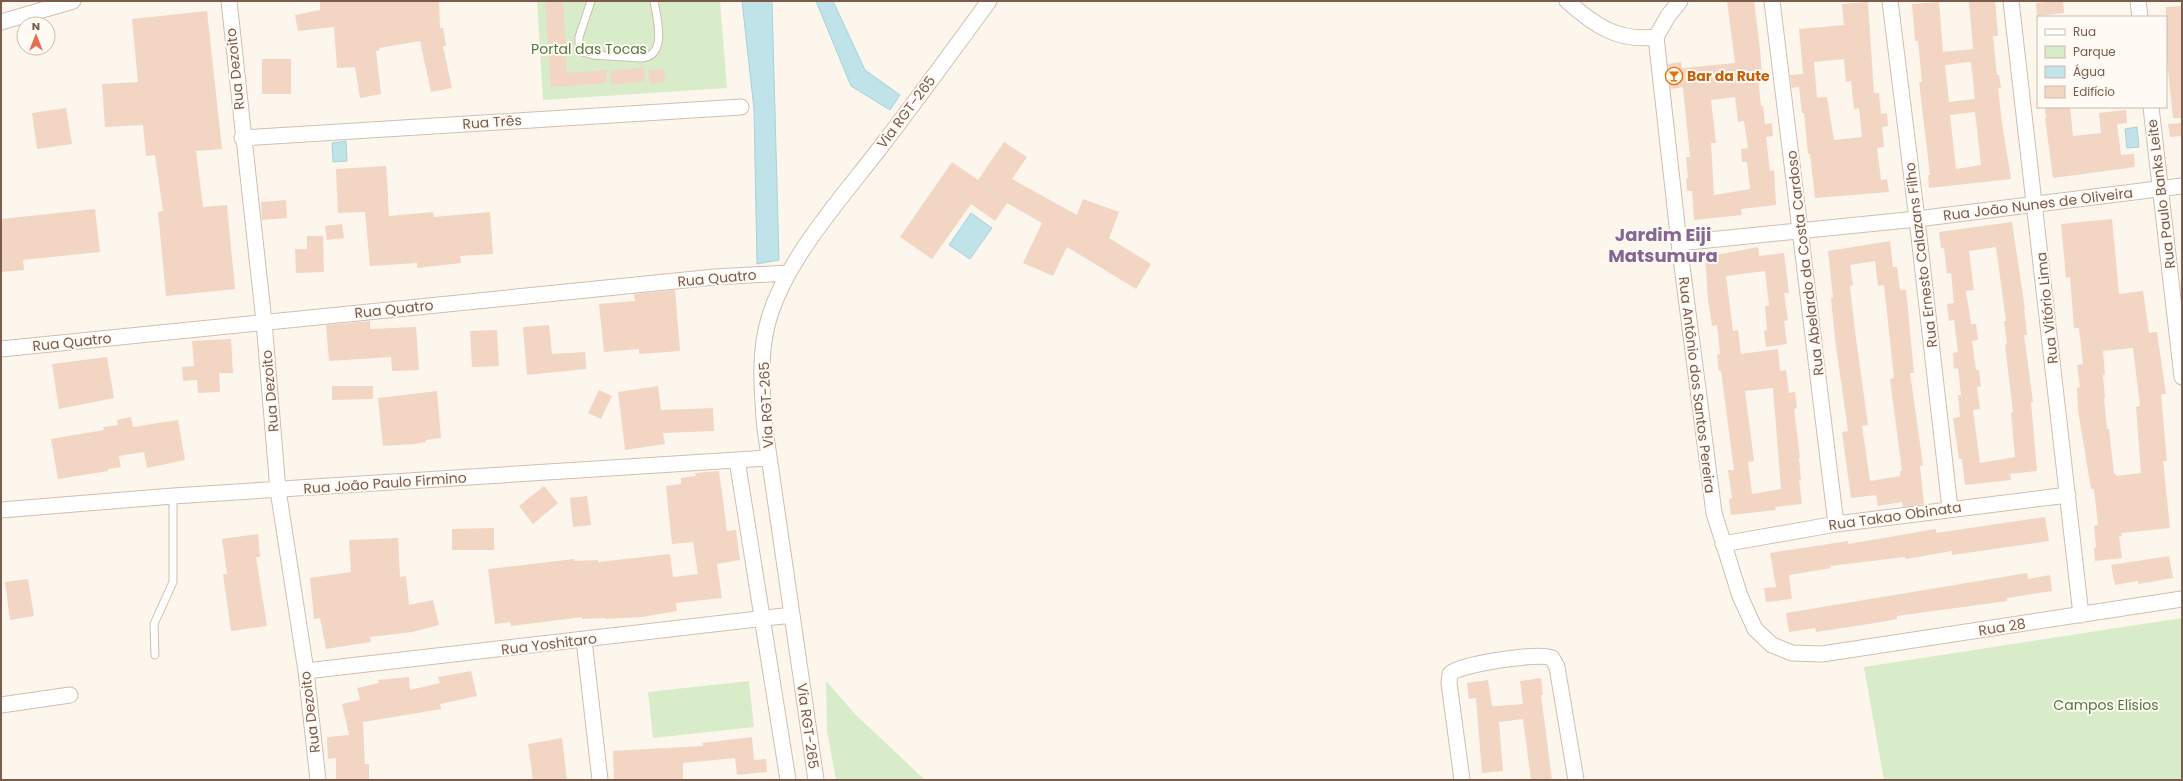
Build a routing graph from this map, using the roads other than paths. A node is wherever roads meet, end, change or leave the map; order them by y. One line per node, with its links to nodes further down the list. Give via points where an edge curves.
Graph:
1 (73, 1): 14 (street)
2 (229, 1): 18 (street, Rua Dezoito)
3 (591, 1): 4 (lane, via 579,37 579,51 593,55 641,58 648,58 655,53 658,44)
4 (654, 1)
5 (989, 1): 25 (street, Via RGT-265, via 833,207)
6 (1567, 1): 15 (street, via 1584,16 1613,33 1630,38)
7 (1680, 1): 12 (street)
8 (1772, 1): 23 (street, Rua Abelardo da Costa Cardoso)
9 (1890, 1): 22 (street, Rua Ernesto Calazans Filho)
10 (2011, 1): 21 (street, Rua Vitório Lima)
11 (2138, 1): 13 (street)
12 (1667, 8): 15 (street)
13 (2140, 16)
14 (1, 22)
15 (1656, 37): 24 (street, Rua Antônio dos Santos Pereira)
16 (741, 107): 18 (street, Rua Três)
17 (2151, 108): 20 (street, Rua Paulo Banks Leite)
18 (242, 138): 26 (street, Rua Dezoito)
19 (2182, 186): 20 (street, Rua João Nunes de Oliveira)
20 (2160, 188): 21 (street, Rua João Nunes de Oliveira); 28 (street, Rua Paulo Banks Leite)
21 (2035, 204): 22 (street, Rua João Nunes de Oliveira); 32 (street, Rua Vitório Lima)
22 (1917, 219): 23 (street, Rua João Nunes de Oliveira); 34 (street, Rua Ernesto Calazans Filho)
23 (1801, 230): 24 (street, Rua João Nunes de Oliveira); 36 (street, Rua Abelardo da Costa Cardoso)
24 (1679, 243): 37 (street, Rua Antônio dos Santos Pereira, via 1714,512)
25 (788, 273): 26 (street, Rua Quatro); 29 (street, Via RGT-265, via 774,304 765,339 762,371)
26 (264, 322): 27 (street, Rua Quatro); 31 (street, Rua Dezoito)
27 (1, 349)
28 (2182, 377)
29 (768, 458): 30 (street, Rua João Paulo Firmino); 39 (street, Via RGT-265)
30 (737, 460): 31 (street, Rua João Paulo Firmino); 41 (street)
31 (278, 490): 33 (street, Rua João Paulo Firmino); 45 (street, Rua Dezoito)
32 (2068, 495): 34 (street, Rua Takao Obinata); 40 (street, Rua Vitório Lima)
33 (173, 496): 35 (street, Rua João Paulo Firmino); 44 (lane, via 173,582 154,624)
34 (1950, 508): 36 (street, Rua Takao Obinata)
35 (1, 510)
36 (1836, 524): 37 (street, Rua Takao Obinata)
37 (1723, 544): 43 (street, Rua Antônio dos Santos Pereira, via 1755,629 1772,645 1792,652)
38 (2182, 599): 40 (street, Rua 28)
39 (792, 614): 41 (street, Rua Yoshitaro); 51 (street, Via RGT-265)
40 (2081, 615): 43 (street, Rua 28)
41 (761, 618): 42 (street, Rua Yoshitaro); 50 (street)
42 (584, 640): 45 (street, Rua Yoshitaro); 49 (street)
43 (1822, 654)
44 (155, 655)
45 (306, 671): 48 (street, Rua Dezoito)
46 (70, 695): 47 (street)
47 (1, 705)
48 (318, 780)
49 (600, 780)
50 (788, 780)
51 (816, 780)
52 (1462, 780): 53 (street, via 1448,682 1450,674 1462,668 1534,656 1546,656 1555,661)
53 (1576, 780)

